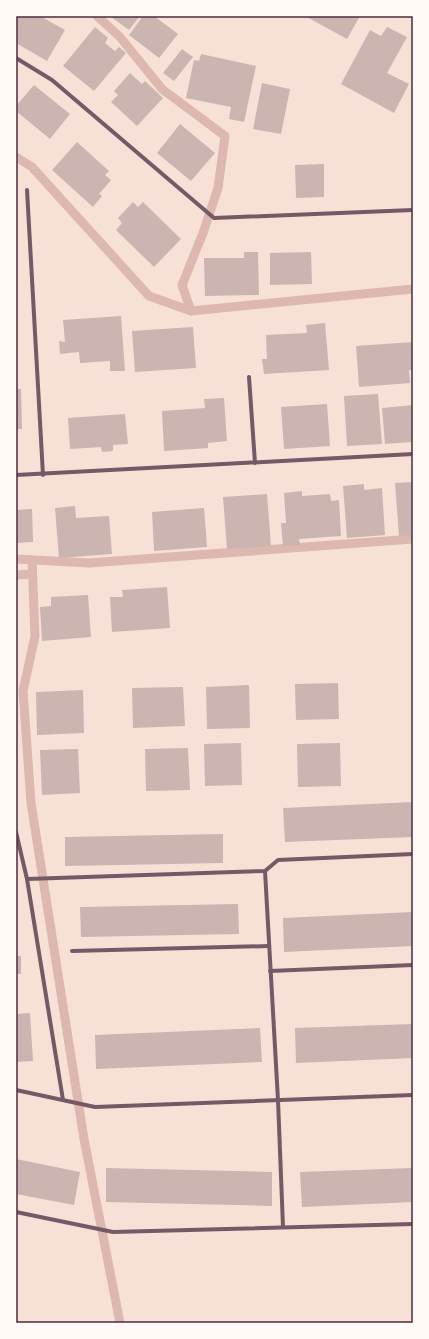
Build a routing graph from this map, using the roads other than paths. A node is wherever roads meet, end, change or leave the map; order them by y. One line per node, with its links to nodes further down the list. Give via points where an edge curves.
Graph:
1 (16, 58): 3 (street, via 52,80 214,218)
2 (27, 190): 8 (street)
3 (413, 210)
4 (249, 377): 6 (street)
5 (413, 454): 6 (street)
6 (255, 463): 8 (street)
7 (16, 475): 8 (street)
8 (43, 475)
9 (16, 832): 12 (street)
10 (413, 854): 11 (street, via 278,860)
11 (265, 871): 12 (street); 13 (street)
12 (27, 879): 19 (street)
13 (269, 946): 14 (street); 16 (street)
14 (72, 951)
15 (413, 965): 16 (street)
16 (270, 971): 20 (street)
17 (16, 1090): 19 (street)
18 (413, 1095): 20 (street)
19 (63, 1100): 20 (street, via 95,1106)
20 (278, 1100): 23 (street)
21 (16, 1212): 23 (street, via 113,1232)
22 (413, 1224): 23 (street)
23 (283, 1227)

